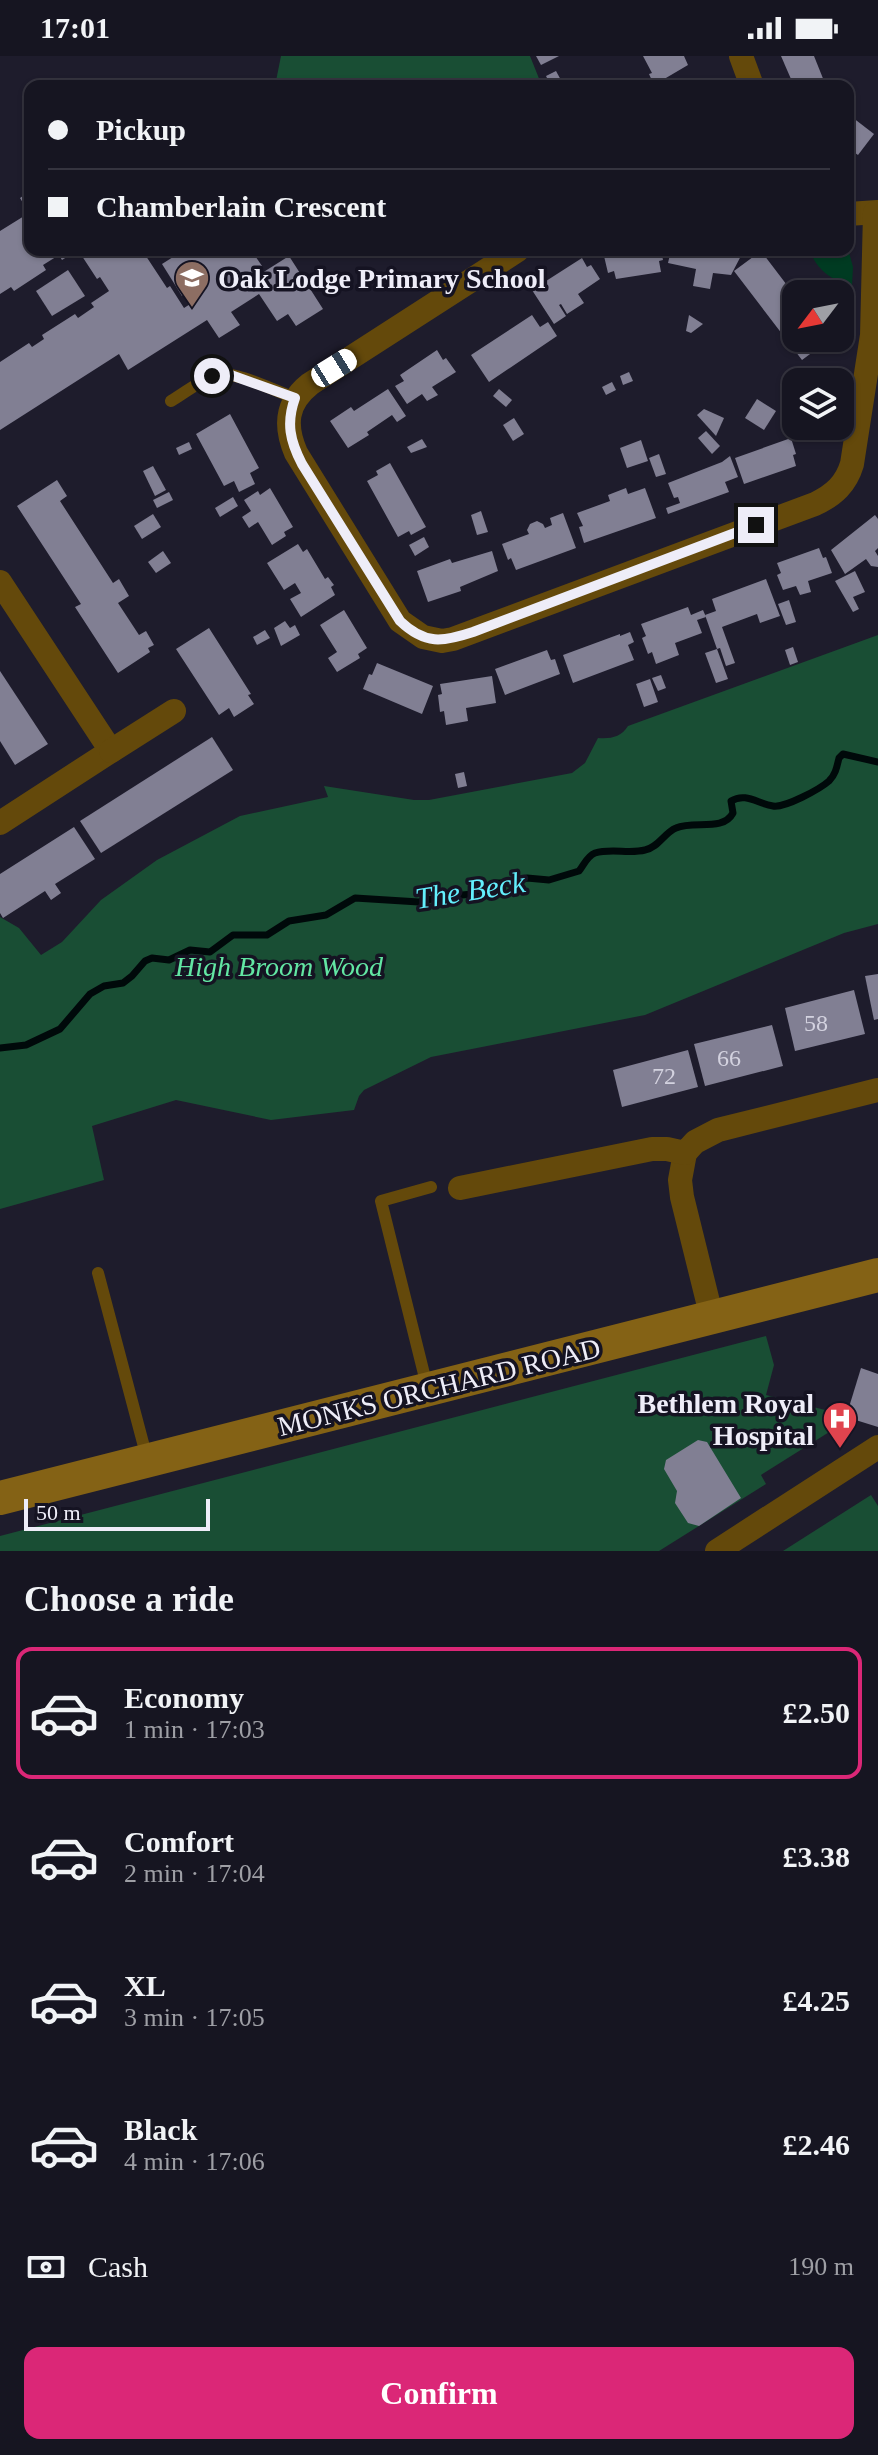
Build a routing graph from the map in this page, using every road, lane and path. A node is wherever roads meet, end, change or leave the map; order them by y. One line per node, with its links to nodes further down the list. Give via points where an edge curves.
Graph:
1 (741, 56): 2 (street)
2 (750, 80)
3 (876, 212): 4 (street); 6 (street, via 869,365 852,464 839,489 815,504 453,639 432,640 415,633 384,599 292,443 289,422)
4 (854, 214)
5 (492, 257): 6 (street)
6 (295, 398): 7 (lane, via 220,374)
7 (171, 401)
8 (0, 582): 10 (street)
9 (174, 711): 10 (street)
10 (111, 751): 11 (street)
11 (0, 823)
12 (878, 1090): 13 (street, via 718,1130)
13 (685, 1153): 15 (street, via 652,1149); 18 (street, via 682,1197)
14 (431, 1187): 19 (lane, via 381,1201)
15 (460, 1188)
16 (98, 1273): 21 (lane)
17 (874, 1280): 18 (street, MONKS ORCHARD ROAD)
18 (712, 1318): 19 (street, MONKS ORCHARD ROAD)
19 (428, 1390): 21 (street, MONKS ORCHARD ROAD)
20 (878, 1447): 23 (street)
21 (148, 1461): 22 (street, MONKS ORCHARD ROAD)
22 (0, 1498)
23 (717, 1551)

